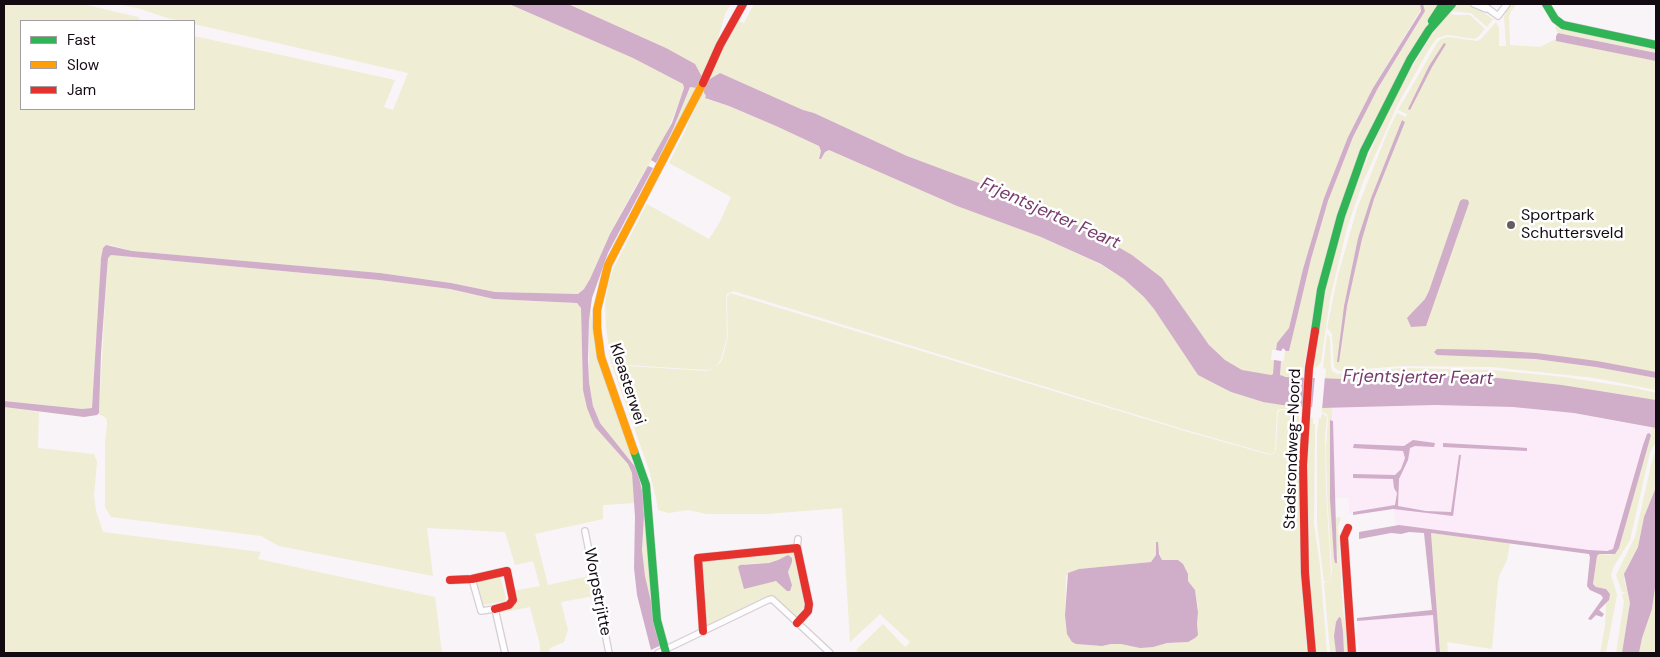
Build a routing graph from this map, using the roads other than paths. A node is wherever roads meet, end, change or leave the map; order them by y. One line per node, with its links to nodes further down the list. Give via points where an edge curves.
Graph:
1 (743, 4): 20 (street, Kleasterwei, via 608,265 597,310 601,357 646,485 657,620)
2 (1442, 4): 9 (street, Stadsrondweg-Noord)
3 (1452, 4): 9 (street, Stadsrondweg-Noord)
4 (1474, 4): 8 (street)
5 (1482, 4): 8 (street)
6 (1507, 4): 8 (street, via 1498,16)
7 (1546, 4): 10 (street, via 1563,25)
8 (1488, 9)
9 (1429, 30): 24 (street, Stadsrondweg-Noord, via 1392,93 1364,151 1331,248 1321,290 1309,368 1303,466 1305,573)
10 (1656, 45)
11 (1348, 528): 25 (street, via 1344,537)
12 (584, 531): 22 (street, Worpstrjitte)
13 (798, 539): 14 (street)
14 (797, 548): 18 (street, via 809,604); 19 (street, via 698,558)
15 (472, 579): 16 (street); 17 (street, via 480,610); 17 (street, via 507,571 513,600 509,605)
16 (450, 580)
17 (496, 609): 21 (street)
18 (797, 623): 19 (street, via 776,602 768,600); 23 (street)
19 (703, 631): 20 (street)
20 (663, 652)
21 (505, 653)
22 (609, 653)
23 (829, 653)
24 (1312, 653)
25 (1352, 653)

